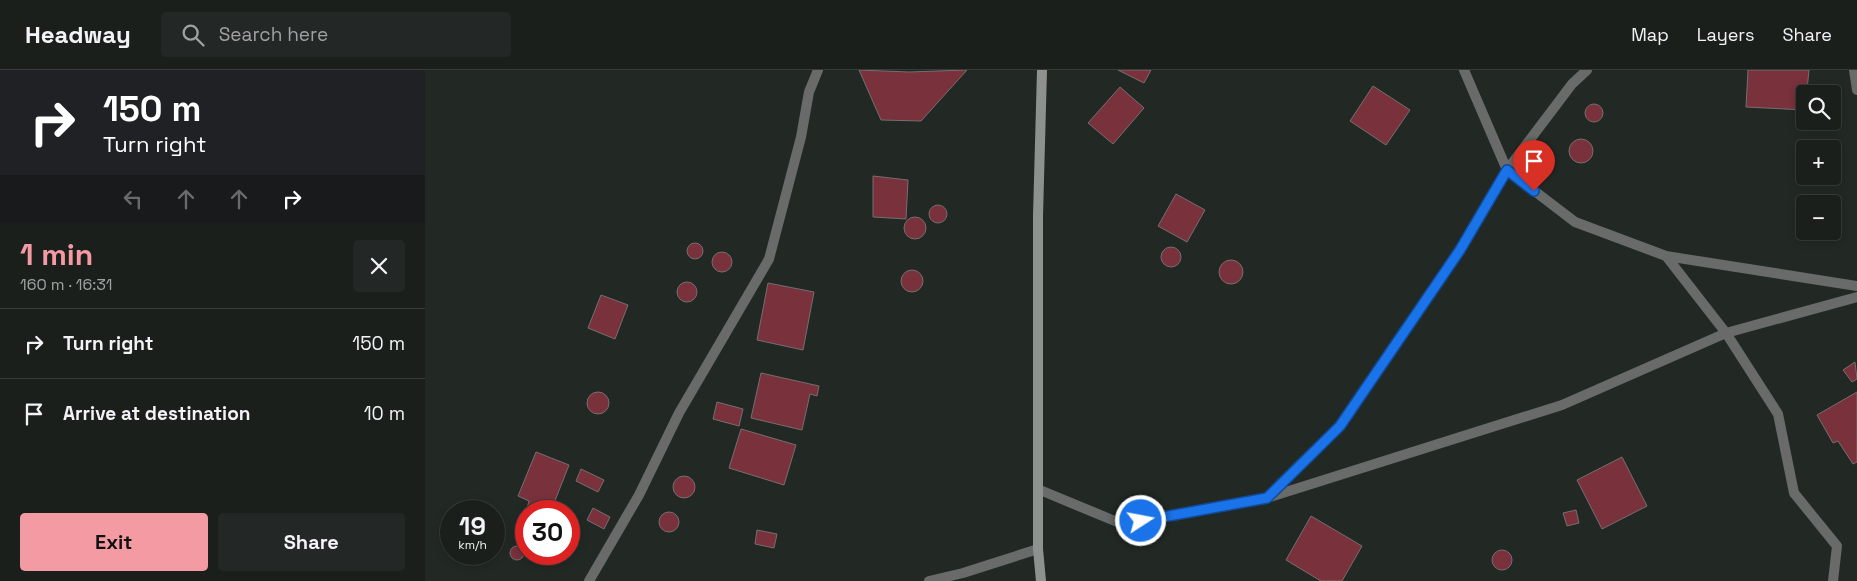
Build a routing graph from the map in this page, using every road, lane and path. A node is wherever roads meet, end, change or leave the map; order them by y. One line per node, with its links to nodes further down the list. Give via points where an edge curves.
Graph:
1 (818, 70): 15 (street, via 809,92 801,137 769,259 679,413 639,495)
2 (1042, 70): 12 (street, via 1038,216)
3 (1464, 70): 7 (street)
4 (1587, 70): 7 (street)
5 (1855, 70): 6 (street)
6 (1857, 90)
7 (1507, 170): 8 (street, via 1575,222); 13 (street, via 1460,250 1340,426)
8 (1666, 256): 9 (street); 11 (street)
9 (1857, 286)
10 (1857, 297): 11 (street)
11 (1726, 333): 13 (street, via 1562,405); 18 (street, via 1778,414 1795,493 1837,546)
12 (1040, 490): 13 (street, via 1123,524); 14 (street)
13 (1267, 498)
14 (1038, 549): 16 (street); 17 (street)
15 (589, 581)
16 (929, 581)
17 (1041, 581)
18 (1833, 581)

